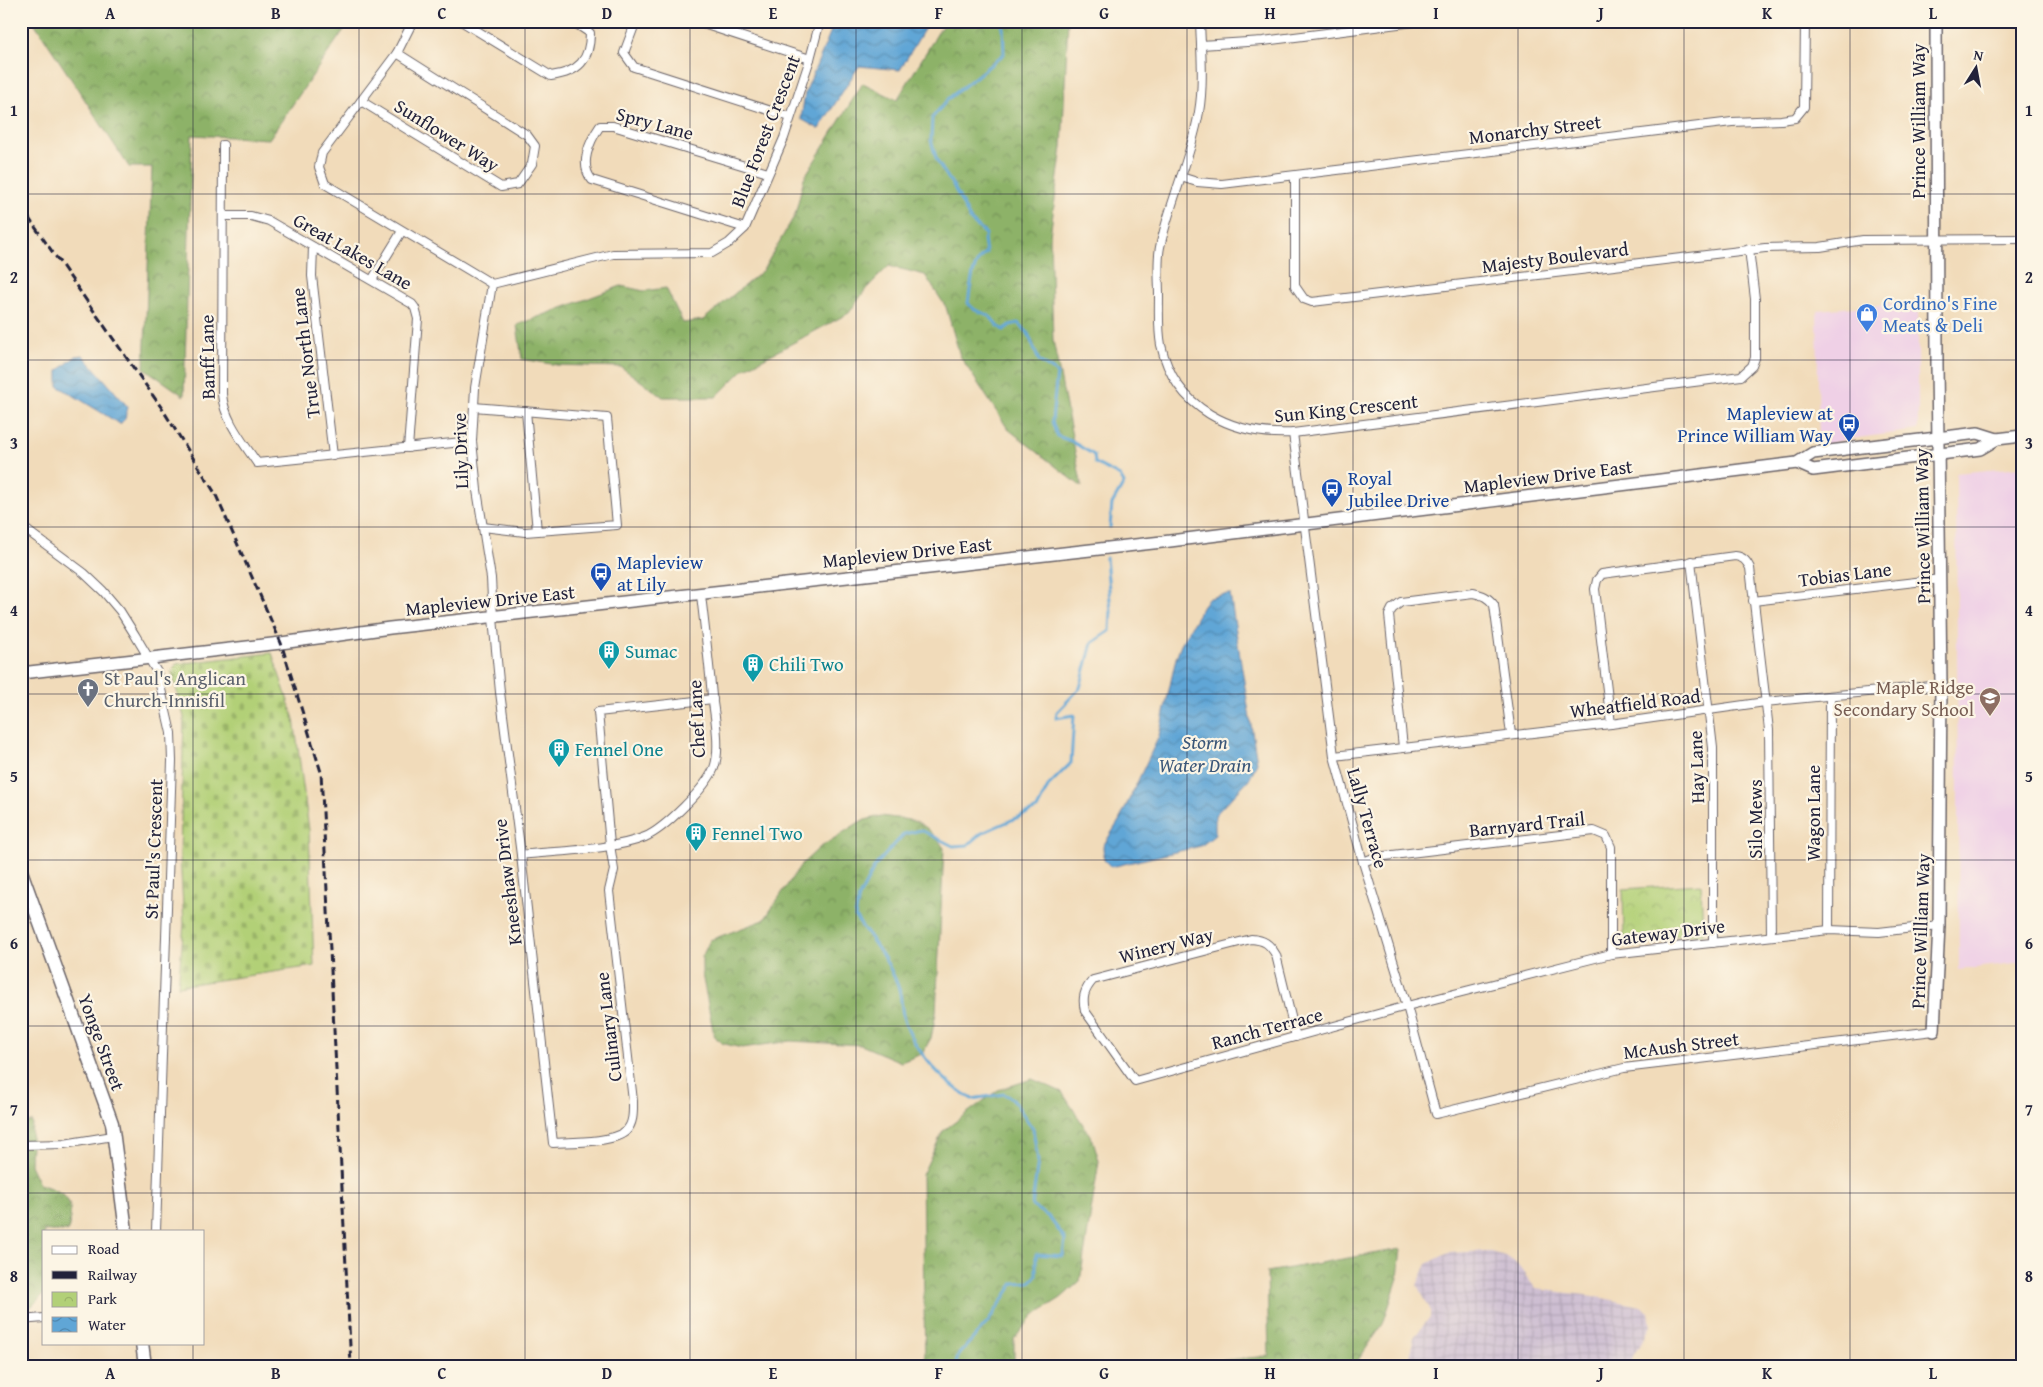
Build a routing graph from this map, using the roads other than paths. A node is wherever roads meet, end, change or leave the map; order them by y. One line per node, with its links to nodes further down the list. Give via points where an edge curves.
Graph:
1 (413, 21): 12 (street)
2 (461, 21): 3 (street, via 551,76 580,67 590,48 590,33)
3 (572, 21)
4 (636, 21): 15 (street, via 624,53 634,67)
5 (694, 21): 13 (street)
6 (820, 21): 13 (street, Blue Forest Crescent)
7 (1200, 21): 11 (street, Sun King Crescent)
8 (1422, 21): 11 (street, via 1263,41)
9 (1805, 21): 18 (street, Monarchy Street, via 1804,107 1795,118 1732,122)
10 (1936, 21): 23 (main road, Prince William Way)
11 (1200, 45): 19 (street, Sun King Crescent, via 1199,113)
12 (397, 53): 14 (street); 14 (street, Sunflower Way, via 527,135 534,146 532,164 518,184 501,187)
13 (810, 59): 15 (street, Blue Forest Crescent)
14 (361, 101): 22 (street, via 322,154 319,167 325,184)
15 (790, 117): 17 (street, Blue Forest Crescent)
16 (223, 145): 20 (street, Banff Lane)
17 (768, 173): 21 (street, Blue Forest Crescent); 21 (street, Spry Lane, via 614,126 600,126 594,135 585,160 586,174 592,180)
18 (1295, 176): 19 (street, Monarchy Street, via 1222,184); 26 (street, Majesty Boulevard, via 1296,286 1304,299 1312,302)
19 (1181, 177): 31 (street, Sun King Crescent, via 1159,254 1159,326 1161,345 1169,366 1192,400 1218,420 1255,432)
20 (223, 216): 25 (street, Great Lakes Lane, via 262,218); 38 (street, Banff Lane, via 222,394 227,417 257,463)
21 (745, 228): 28 (street, Blue Forest Crescent, via 712,253 613,254)
22 (402, 231): 27 (street); 28 (street)
23 (1936, 239): 24 (street, Majesty Boulevard); 26 (street, Majesty Boulevard, via 1863,240 1820,247); 33 (main road, Prince William Way)
24 (2022, 239)
25 (314, 247): 27 (street, Great Lakes Lane); 38 (street, True North Lane, via 312,276)
26 (1748, 250): 31 (street, Sun King Crescent, via 1755,299 1755,358 1752,366 1741,376)
27 (372, 280): 36 (street, Great Lakes Lane, via 412,304 417,313)
28 (492, 284): 29 (street, Lily Drive)
29 (474, 407): 30 (street); 35 (street, Lily Drive)
30 (526, 411): 43 (street); 43 (street, via 607,418 617,525)
31 (1293, 432): 40 (street)
32 (2022, 436): 34 (main road, Mapleview Drive East)
33 (1938, 438): 34 (main road, Mapleview Drive East, via 1978,433); 37 (main road, Prince William Way); 39 (main road, Mapleview Drive East, via 1813,453)
34 (1997, 439): 37 (main road, Mapleview Drive East, via 1980,448)
35 (472, 441): 36 (street, Banff Lane); 42 (street, Lily Drive)
36 (408, 448): 38 (street, Banff Lane)
37 (1938, 454): 39 (main road, Mapleview Drive East, via 1813,470); 45 (main road, Prince William Way)
38 (334, 456)
39 (1797, 463): 40 (main road, Mapleview Drive East)
40 (1304, 523): 46 (main road, Mapleview Drive East); 59 (street, Lally Terrace)
41 (21, 526): 49 (street, St Paul's Crescent, via 103,591)
42 (483, 527): 43 (street); 48 (street, Lily Drive)
43 (537, 531)
44 (1691, 561): 47 (street, Silo Mews, via 1741,557 1750,568); 55 (street, Hay Lane); 56 (street, via 1602,574 1597,580 1595,589)
45 (1941, 579): 47 (street, Tobias Lane); 51 (main road, Prince William Way)
46 (701, 594): 48 (main road, Mapleview Drive East); 53 (street, Chef Lane)
47 (1753, 601): 54 (street, Silo Mews)
48 (493, 618): 49 (main road, Mapleview Drive East); 61 (street, Kneeshaw Drive)
49 (148, 657): 50 (main road, Mapleview Drive East); 78 (street, St Paul's Crescent, via 157,672 164,701 171,733 172,761)
50 (21, 673)
51 (1941, 685): 52 (street, Wheatfield Road); 64 (main road, Prince William Way)
52 (1830, 696): 54 (street, Wheatfield Road); 65 (street, Wagon Lane)
53 (713, 699): 60 (street, Chef Lane, via 717,749 714,768 700,790 665,824 646,837); 60 (street, Culinary Lane, via 598,712)
54 (1765, 702): 55 (street, Wheatfield Road); 66 (street, Silo Mews, via 1770,756)
55 (1709, 710): 56 (street, Wheatfield Road); 67 (street, Hay Lane, via 1714,777)
56 (1611, 724): 57 (street, Wheatfield Road)
57 (1510, 734): 58 (street, Wheatfield Road); 58 (street, via 1494,605 1482,595 1473,593 1401,602 1392,609 1389,616)
58 (1403, 746): 59 (street, Wheatfield Road)
59 (1334, 756): 62 (street, Lally Terrace)
60 (610, 845): 61 (street, Chef Lane); 75 (street, Culinary Lane, via 614,870 609,891 633,1119 626,1131 614,1137)
61 (521, 855): 75 (street, Kneeshaw Drive)
62 (1363, 862): 68 (street, Barnyard Trail, via 1594,831 1606,836 1612,847); 69 (street, Lally Terrace)
63 (21, 870): 74 (main road, Yonge Street, via 112,1123)
64 (1938, 925): 65 (street, Gateway Drive, via 1879,932); 70 (main road, Prince William Way)
65 (1829, 930): 66 (street, Gateway Drive)
66 (1772, 936): 67 (street, Gateway Drive)
67 (1713, 943): 68 (street, Gateway Drive)
68 (1611, 954): 69 (street, Gateway Drive)
69 (1407, 1006): 71 (street, Ranch Terrace); 73 (street, Lally Terrace)
70 (1934, 1031): 73 (street, McAush Street, via 1624,1068)
71 (1296, 1037): 72 (street, Ranch Terrace); 72 (street, Winery Way, via 1276,955 1262,940 1251,939 1093,980 1086,987 1082,999 1085,1011)
72 (1135, 1081)
73 (1436, 1114)
74 (113, 1136): 76 (street, via 64,1144); 77 (main road, Yonge Street)
75 (553, 1143)
76 (21, 1145)
77 (126, 1230)
78 (156, 1230)
79 (42, 1318): 80 (street)
80 (21, 1320)
81 (142, 1344): 82 (main road)
82 (145, 1366)

